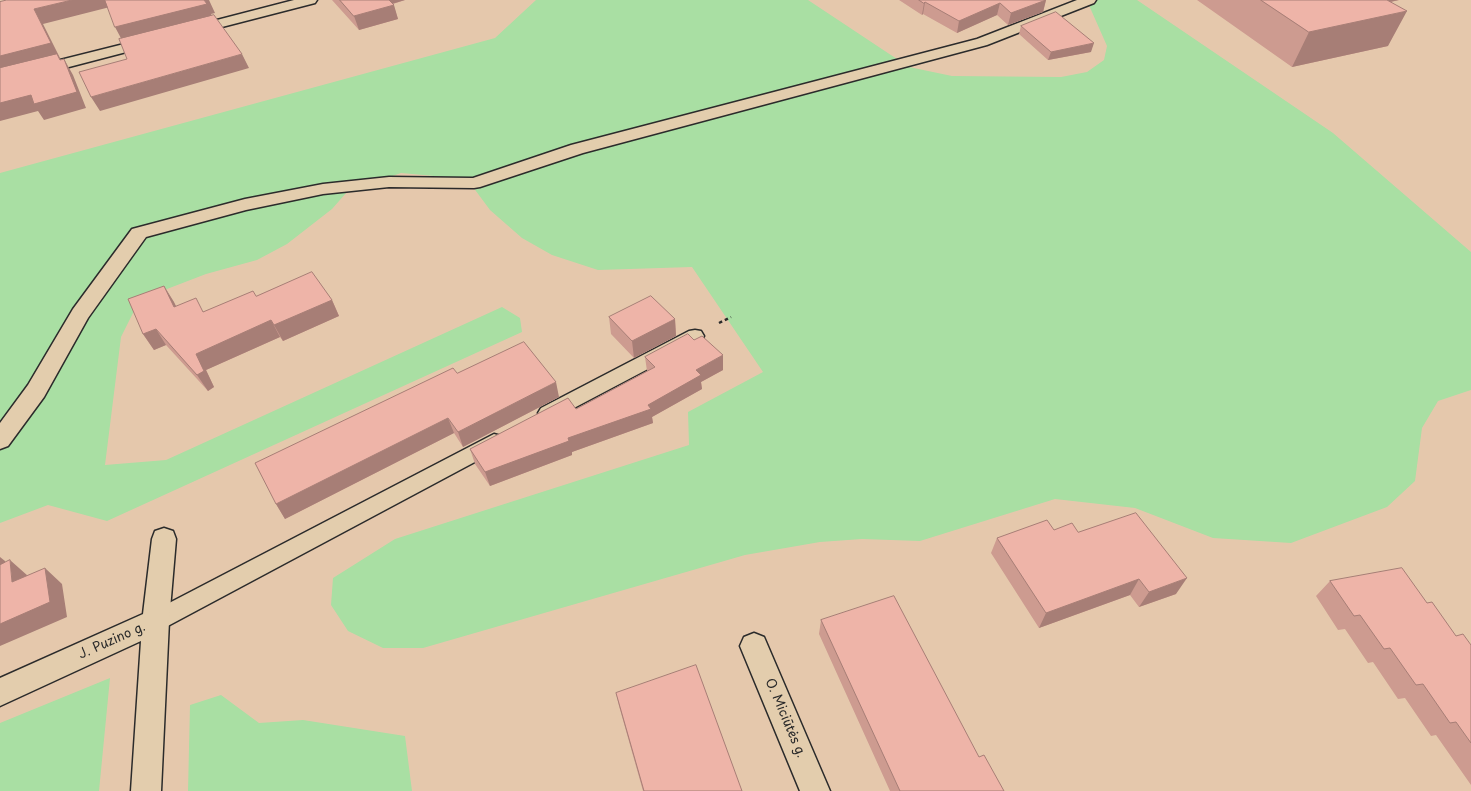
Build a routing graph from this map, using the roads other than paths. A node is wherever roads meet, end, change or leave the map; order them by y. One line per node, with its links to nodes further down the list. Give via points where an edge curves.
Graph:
1 (310, 0): 3 (street)
2 (1089, 0): 9 (street, via 982,42 577,150 474,183 389,182 323,189 245,205 139,233 80,314 36,391)
3 (178, 34)
4 (163, 38): 5 (street)
5 (0, 80)
6 (695, 336): 7 (lane)
7 (533, 421)
8 (512, 432): 11 (lane)
9 (0, 440)
10 (164, 539): 11 (street)
11 (156, 621): 13 (street, J. Puzino g.); 14 (street, J. Puzino g.)
12 (754, 646): 15 (street, O. Miciūtės g.)
13 (0, 692)
14 (146, 791)
15 (815, 791)

